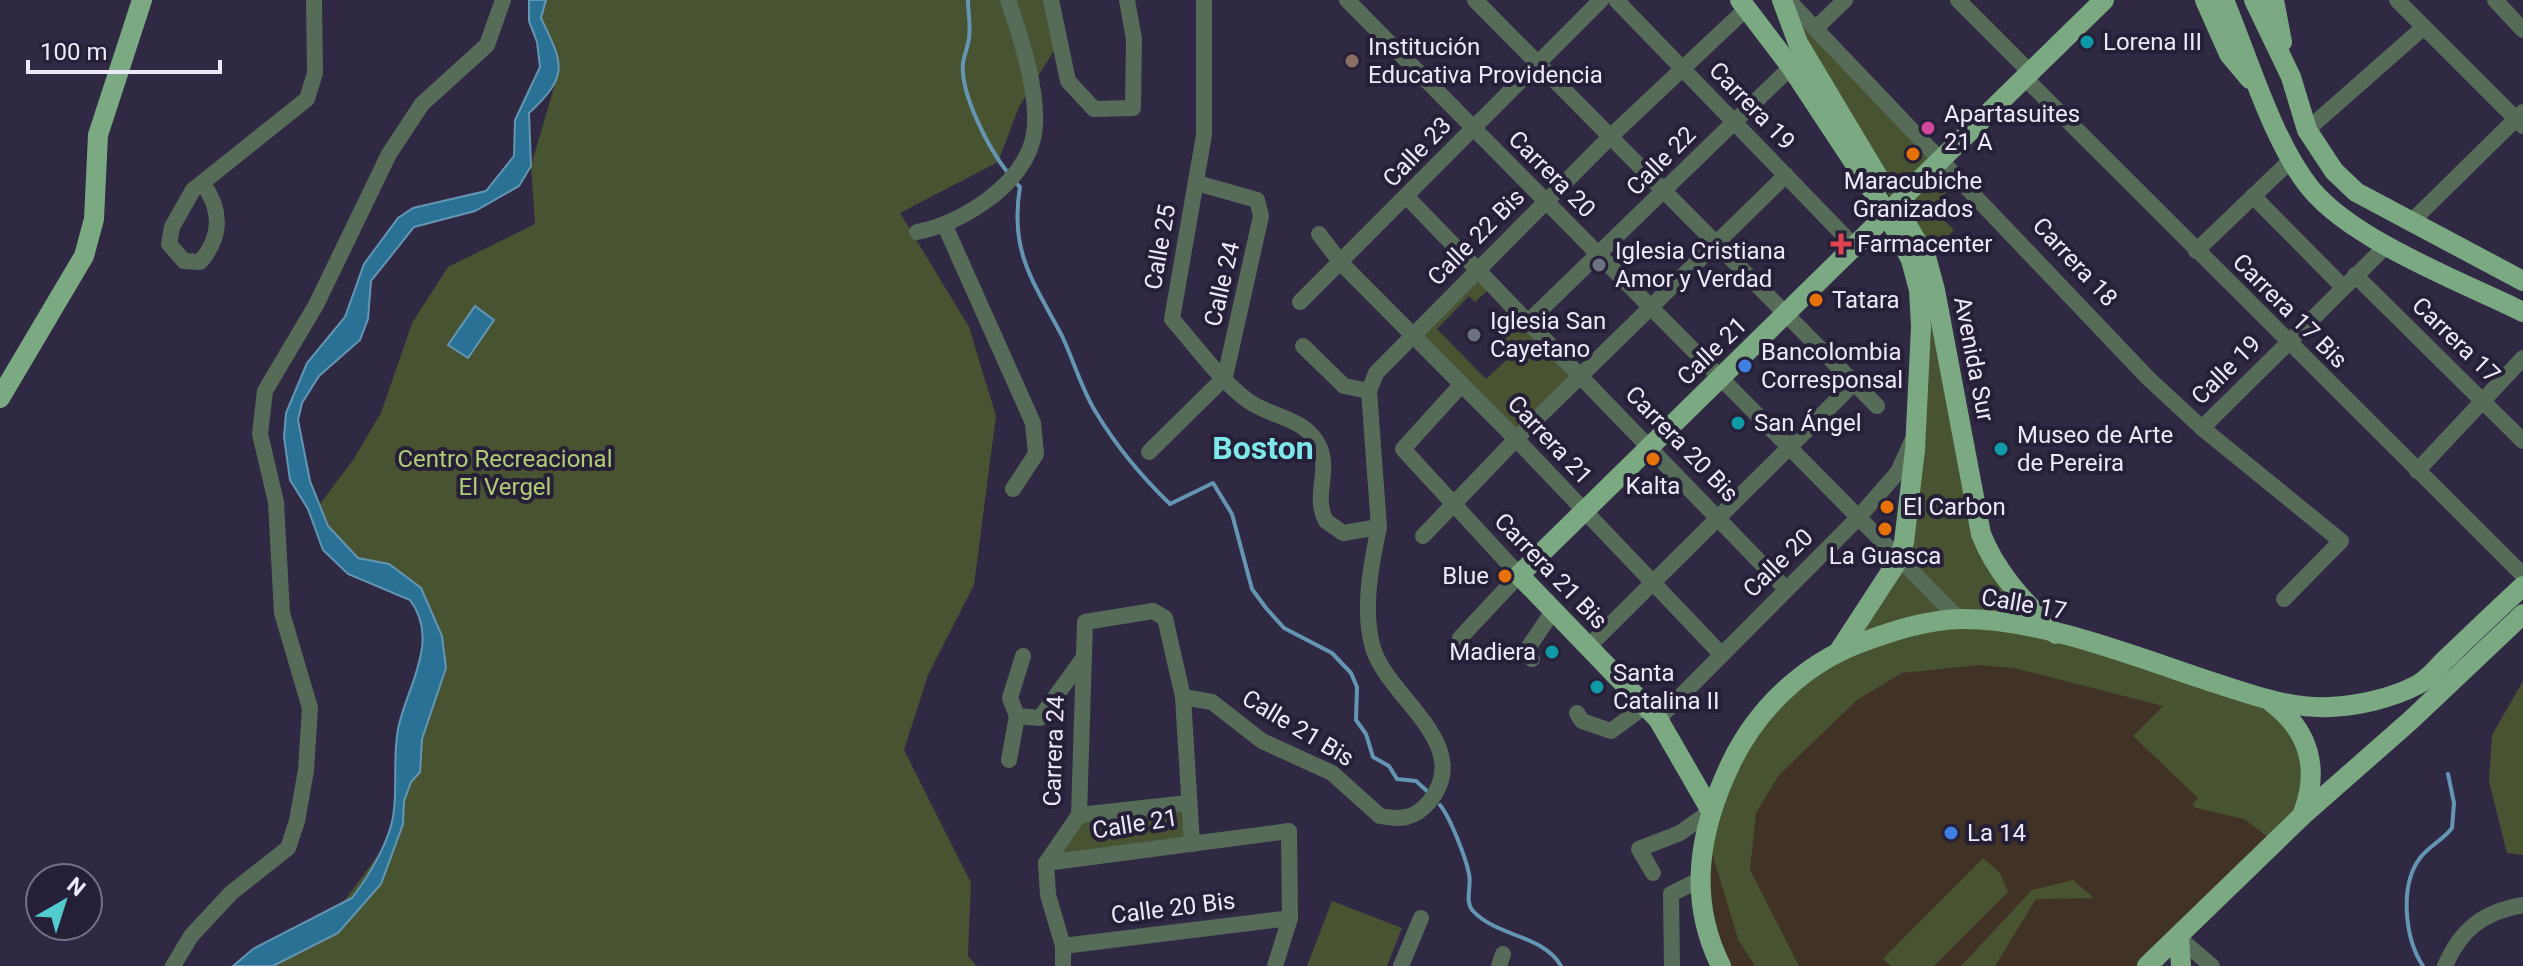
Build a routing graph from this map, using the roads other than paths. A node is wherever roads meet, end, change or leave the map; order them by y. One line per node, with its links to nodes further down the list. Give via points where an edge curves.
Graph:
1 (142, 0): 75 (main road, via 98,135 94,219 84,256)
2 (314, 0): 42 (street, via 315,73 307,99)
3 (503, 0): 131 (street, via 487,45 422,104 389,154 316,305 265,391 260,434 276,502 282,613 310,708 306,770 288,848 231,893 191,936)
4 (1008, 0): 48 (street, via 1022,41 1034,110 1033,140 993,195)
5 (1051, 0): 6 (street, via 1068,81 1094,109 1133,108 1134,39)
6 (1127, 0)
7 (1204, 0): 41 (street, via 1204,135)
8 (1475, 0): 27 (street)
9 (1601, 0): 27 (street, Calle 23)
10 (1616, 0): 29 (street, Carrera 19)
11 (1782, 0): 104 (main road, Avenida Sur, via 1798,43 1926,257 1989,555 2015,593)
12 (1788, 0): 25 (street, Carrera 18)
13 (1845, 0): 25 (street)
14 (1958, 0): 30 (street, Carrera 17 Bis)
15 (2104, 0): 30 (main road, Calle 21)
16 (2205, 0): 32 (main road, via 2229,54)
17 (2224, 0): 32 (main road)
18 (2254, 0): 31 (main road)
19 (2274, 0): 31 (main road)
20 (2397, 0): 24 (street)
21 (2495, 0): 26 (street)
22 (1351, 1): 35 (street, Carrera 20)
23 (1743, 4): 28 (main road); 29 (street, Calle 22 Bis)
24 (2424, 27): 33 (street); 36 (street)
25 (1816, 28): 38 (street, Carrera 18)
26 (2523, 30)
27 (1538, 63): 35 (street, Calle 23); 37 (street)
28 (1791, 67): 34 (street, Calle 22); 79 (main road, Avenida Sur, via 1884,208 1919,290)
29 (1681, 68): 34 (street, Carrera 19); 37 (street, Calle 22 Bis)
30 (2027, 75): 38 (main road, Calle 21); 54 (street, Carrera 17 Bis)
31 (2291, 77): 36 (main road)
32 (2264, 97): 39 (main road)
33 (2521, 119): 47 (street)
34 (1734, 121): 40 (street, Carrera 19); 43 (street, Calle 22)
35 (1473, 128): 45 (street, Calle 23); 46 (street, Carrera 20)
36 (2307, 130): 47 (main road, via 2334,171 2356,192)
37 (1611, 136): 43 (street); 46 (street, Calle 22 Bis)
38 (1943, 159): 53 (main road, Calle 21, bridge); 78 (street, Carrera 18, via 2148,378)
39 (2291, 160): 44 (street); 52 (main road, via 2312,191)
40 (1786, 175): 51 (street); 53 (street, Carrera 19)
41 (1197, 183): 70 (street, Calle 25, via 1172,319); 70 (street, Calle 24, via 1257,200 1261,216)
42 (203, 184)
43 (1665, 191): 51 (street); 55 (street, Calle 22)
44 (2253, 196): 54 (street); 58 (street, Carrera 17)
45 (1407, 197): 56 (street, Calle 23); 57 (street, Carrera 20 Bis)
46 (1546, 202): 55 (street, Carrera 20); 57 (street, Calle 22 Bis)
47 (2410, 223): 59 (main road)
48 (945, 226): 49 (street); 86 (street, via 1033,423 1036,454)
49 (917, 232)
50 (1319, 234): 56 (street, Carrera 21)
51 (1718, 244): 61 (street); 63 (street)
52 (2387, 245): 58 (street, Calle 19); 62 (main road)
53 (1854, 246): 63 (main road, Calle 21)
54 (2196, 251): 66 (street, Carrera 17 Bis)
55 (1599, 256): 61 (street, Carrera 20); 64 (street, Calle 22)
56 (1341, 263): 60 (street, Calle 23); 65 (street, Carrera 21)
57 (1478, 269): 64 (street, Carrera 20 Bis); 65 (street, Calle 22 Bis)
58 (2349, 281): 66 (street, Calle 19); 76 (street, Carrera 17)
59 (2523, 281)
60 (1300, 302)
61 (1652, 309): 69 (street); 71 (street, Carrera 20)
62 (2523, 312)
63 (1786, 316): 71 (main road, Calle 21); 73 (street)
64 (1529, 321): 69 (street, Carrera 20 Bis)
65 (1413, 333): 72 (street, Carrera 21); 74 (street, Calle 22 Bis, via 1376,373)
66 (2288, 343): 78 (street, Calle 19); 85 (street, Carrera 17 Bis)
67 (1303, 346): 74 (street, via 1344,386)
68 (2523, 358): 76 (street)
69 (1582, 375): 80 (street); 82 (street, Carrera 20 Bis)
70 (1225, 377): 84 (street); 91 (street, via 1247,401 1303,426 1315,439 1324,469 1321,512 1333,529 1343,533)
71 (1721, 379): 82 (main road, Calle 21); 83 (street, Carrera 20)
72 (1462, 384): 80 (street, Carrera 21); 87 (street, Carrera 21 Bis, via 1403,449)
73 (1853, 384): 77 (street); 83 (street)
74 (1369, 391): 91 (street, Calle 21 Bis)
75 (0, 398)
76 (2483, 400): 81 (street, Carrera 17); 85 (street)
77 (1877, 406)
78 (2202, 428): 99 (street, Carrera 18, via 2341,541)
79 (1917, 430): 90 (street, Calle 20, via 1898,472); 93 (main road, Avenida Sur, via 1908,525)
80 (1516, 439): 87 (street); 88 (street, Carrera 21)
81 (2523, 441)
82 (1651, 447): 88 (main road, Calle 21); 89 (street, Carrera 20 Bis)
83 (1790, 448): 89 (street); 90 (street, Carrera 20)
84 (1149, 452)
85 (2417, 471): 95 (street, Carrera 17 Bis)
86 (1013, 489)
87 (1452, 506): 92 (street); 94 (street, Carrera 21 Bis)
88 (1584, 512): 94 (main road, Calle 21); 96 (street, Carrera 21)
89 (1718, 517): 96 (street); 98 (street, Carrera 20 Bis)
90 (1858, 518): 93 (street, Carrera 20); 98 (street, Calle 20)
91 (1379, 527): 112 (street, Calle 21 Bis, via 1368,626 1387,678 1437,741 1443,767 1429,802 1410,817 1380,816 1332,773 1262,741 1212,702)
92 (1423, 536)
93 (1899, 559): 102 (street, Carrera 20); 107 (main road, Avenida Sur)
94 (1519, 575): 100 (main road, Carrera 21 Bis); 105 (street, Calle 21)
95 (2523, 575)
96 (1653, 584): 106 (street); 108 (street, Carrera 21)
97 (2523, 586): 113 (main road, Calle 17, via 2419,684 2375,700 2329,708)
98 (1786, 589): 108 (street, Calle 20)
99 (2284, 599)
100 (1553, 611): 106 (main road, Carrera 21 Bis); 110 (street, via 1526,651)
101 (2523, 614): 121 (main road)
102 (1959, 619): 104 (main road, Calle 17); 107 (main road, Calle 17, via 1895,630)
103 (1085, 622): 111 (street, Carrera 24); 112 (street, Calle 21, via 1153,611 1165,618)
104 (2057, 635): 113 (main road, Calle 17)
105 (1460, 638)
106 (1588, 647): 115 (main road, Carrera 21 Bis)
107 (1839, 651): 119 (main road, Calle 17, via 1813,666 1757,722 1735,754)
108 (1720, 653): 115 (street, Calle 20)
109 (1023, 656): 116 (street, via 1010,698)
110 (1532, 659)
111 (1082, 660): 116 (street, via 1040,718); 120 (street, Carrera 24)
112 (1183, 697): 118 (street, Calle 21)
113 (2267, 699): 121 (main road, via 2300,730 2309,750 2311,794)
114 (1577, 713): 115 (street, Calle 20, via 1582,721 1611,731)
115 (1652, 713): 119 (main road, Carrera 21 Bis)
116 (1017, 716): 117 (street)
117 (1009, 760)
118 (1188, 803): 120 (street); 122 (street, Calle 21)
119 (1711, 811): 124 (street, via 1680,833 1639,849); 125 (main road, Calle 17)
120 (1079, 815): 123 (street, Carrera 24)
121 (2303, 815): 129 (main road)
122 (1192, 844): 123 (street, Calle 21); 127 (street, via 1289,831)
123 (1046, 863): 130 (street, via 1048,895)
124 (1653, 873)
125 (1699, 880): 135 (street, via 1671,894); 136 (main road, Calle 17, via 1704,924)
126 (2523, 905): 140 (street, via 2469,927)
127 (1290, 918): 130 (street, Calle 20 Bis); 133 (street)
128 (1421, 918): 134 (street)
129 (2179, 938): 137 (main road); 138 (main road); 139 (street)
130 (1063, 946): 132 (street)
131 (173, 966)
132 (1063, 966)
133 (1275, 966)
134 (1401, 966)
135 (1672, 966)
136 (1721, 966)
137 (2147, 966)
138 (2181, 966)
139 (2212, 966)
140 (2445, 966)

